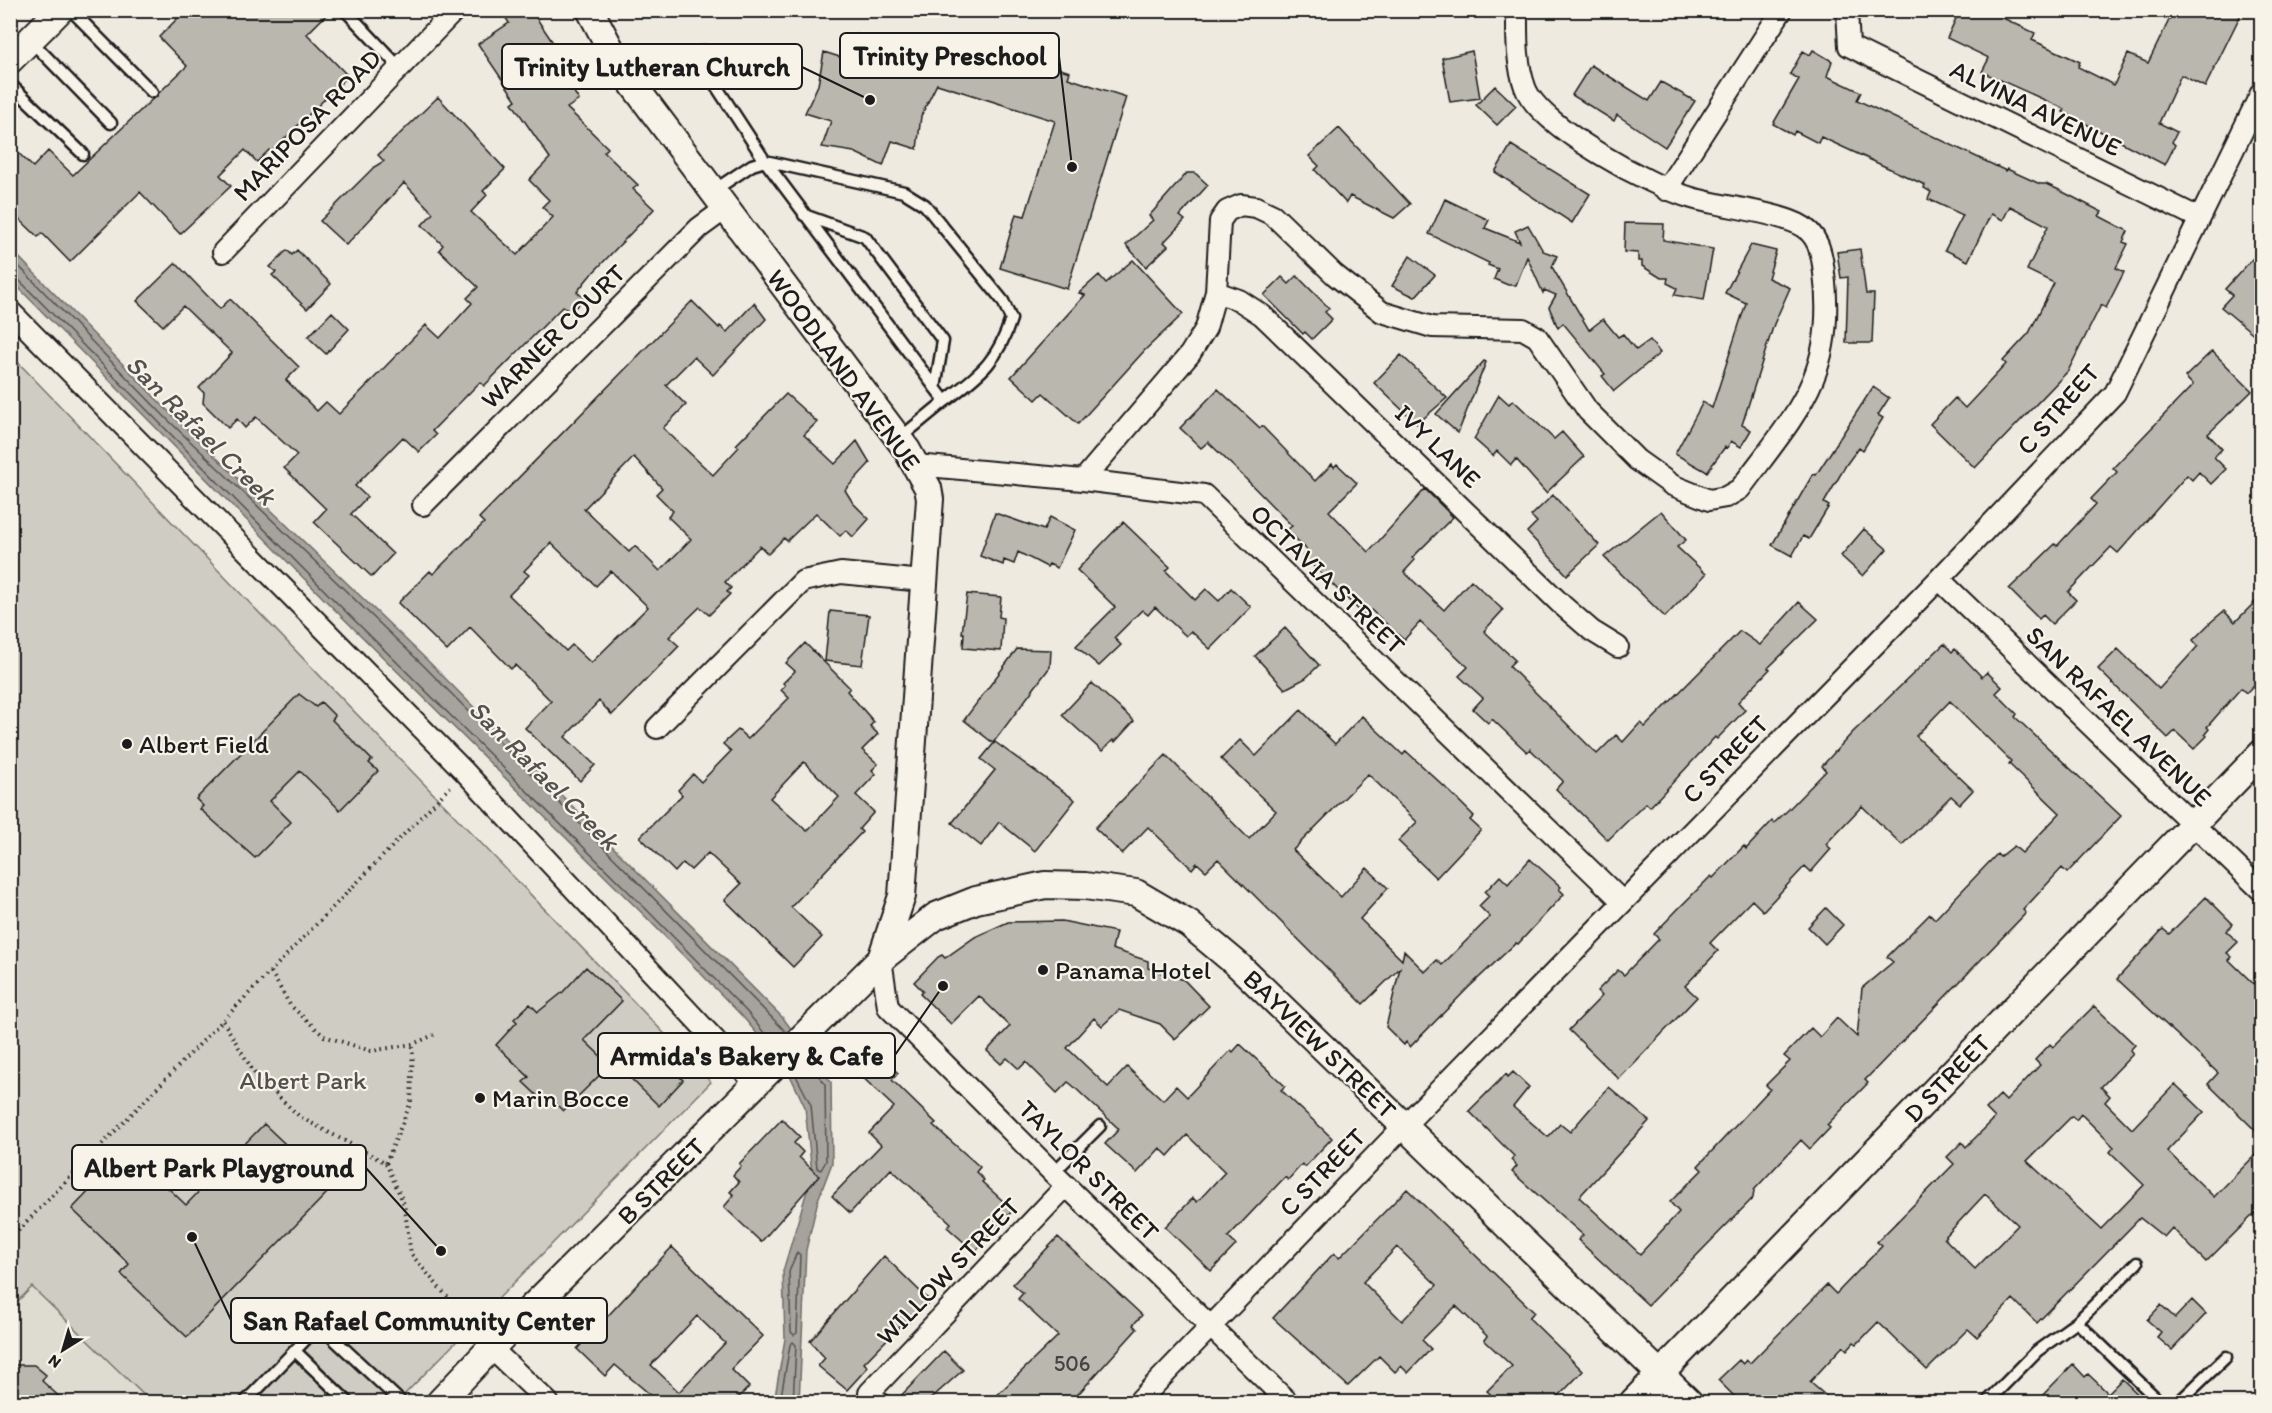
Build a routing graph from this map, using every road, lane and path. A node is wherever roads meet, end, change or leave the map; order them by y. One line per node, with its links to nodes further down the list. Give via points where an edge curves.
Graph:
1 (60, 10): 11 (street)
2 (71, 10): 17 (lane)
3 (345, 10): 14 (lane)
4 (456, 10): 14 (street, MARIPOSA ROAD)
5 (590, 10): 22 (street, WOODLAND AVENUE, via 616,61)
6 (792, 10): 10 (path)
7 (1517, 10): 21 (street, via 1517,53 1525,89 1538,108 1615,163)
8 (1782, 10): 21 (street)
9 (1847, 10): 24 (street, ALVINA AVENUE, via 1849,46)
10 (798, 19)
11 (30, 40): 13 (street); 18 (lane)
12 (705, 51): 20 (lane, via 705,69)
13 (10, 60)
14 (400, 68): 25 (street, MARIPOSA ROAD)
15 (10, 84): 19 (lane)
16 (2262, 91): 24 (street, C STREET)
17 (152, 92)
18 (111, 123)
19 (82, 154)
20 (765, 161): 22 (lane, via 752,165); 23 (lane); 29 (lane, via 904,192 925,205 1003,301 1011,319 1003,343 985,370)
21 (1666, 190): 26 (street, via 1798,224 1814,236 1822,251 1828,312 1826,340 1811,389 1740,489 1726,497 1709,500 1690,494 1637,460 1588,411 1537,337 1523,330 1432,327 1382,312 1335,275 1273,215 1256,207 1241,205 1227,211 1220,221)
22 (719, 201): 30 (street, WOODLAND AVENUE); 33 (street, WARNER COURT, via 699,228)
23 (804, 215): 28 (lane); 28 (lane, via 865,237 872,246 943,340)
24 (2199, 218): 34 (street, C STREET, via 2115,393)
25 (223, 252)
26 (1216, 292): 32 (street, via 1206,328 1190,354); 36 (street, IVY LANE, via 1239,300 1262,315 1562,605)
27 (10, 311): 39 (street)
28 (935, 388): 29 (lane)
29 (945, 401): 30 (lane)
30 (899, 439): 31 (street, WOODLAND AVENUE)
31 (916, 465): 32 (street, OCTAVIA STREET); 35 (street, WOODLAND AVENUE, via 930,500)
32 (1083, 480): 42 (street, OCTAVIA STREET, via 1204,495)
33 (423, 505)
34 (1939, 579): 40 (street, SAN RAFAEL AVENUE); 42 (street, C STREET)
35 (923, 581): 37 (street, via 841,573 803,581); 43 (street, WOODLAND AVENUE, via 902,896)
36 (1618, 647)
37 (657, 728)
38 (2262, 753): 40 (street, D STREET)
39 (464, 771): 44 (path); 48 (street)
40 (2192, 825): 41 (street, SAN RAFAEL AVENUE); 62 (street, D STREET)
41 (2262, 891)
42 (1623, 902): 49 (street, C STREET)
43 (881, 959): 48 (street, B STREET); 49 (street, BAYVIEW STREET, via 936,916 976,900 1036,885 1136,893 1189,924 1238,965); 52 (street, TAYLOR STREET, via 888,1007)
44 (271, 972): 45 (path); 47 (path, via 291,1005 324,1036 371,1051)
45 (223, 1021): 51 (path, via 255,1074 300,1117); 53 (path)
46 (434, 1035): 47 (path)
47 (413, 1044): 51 (path, via 411,1102)
48 (757, 1085): 59 (street, B STREET)
49 (1405, 1125): 58 (street, C STREET); 62 (street, BAYVIEW STREET)
50 (1100, 1126): 52 (lane)
51 (386, 1163): 59 (path, via 404,1204 411,1254)
52 (1059, 1180): 58 (street, TAYLOR STREET); 63 (street, WILLOW STREET)
53 (10, 1239)
54 (2137, 1263): 56 (lane)
55 (338, 1306): 57 (lane)
56 (2077, 1322): 73 (lane, via 2037,1351); 74 (lane)
57 (319, 1326): 60 (lane); 66 (lane)
58 (1211, 1329): 69 (street, C STREET); 70 (street, TAYLOR STREET)
59 (491, 1348): 67 (street, B STREET); 68 (street)
60 (295, 1351): 64 (lane); 65 (lane)
61 (2226, 1357): 75 (lane)
62 (1660, 1375): 71 (street, D STREET); 72 (street, BAYVIEW STREET)
63 (874, 1398)
64 (245, 1402)
65 (348, 1402)
66 (400, 1402)
67 (440, 1402)
68 (548, 1402)
69 (1138, 1402)
70 (1288, 1402)
71 (1633, 1402)
72 (1689, 1402)
73 (1987, 1402)
74 (2160, 1402)
75 (2179, 1402)

